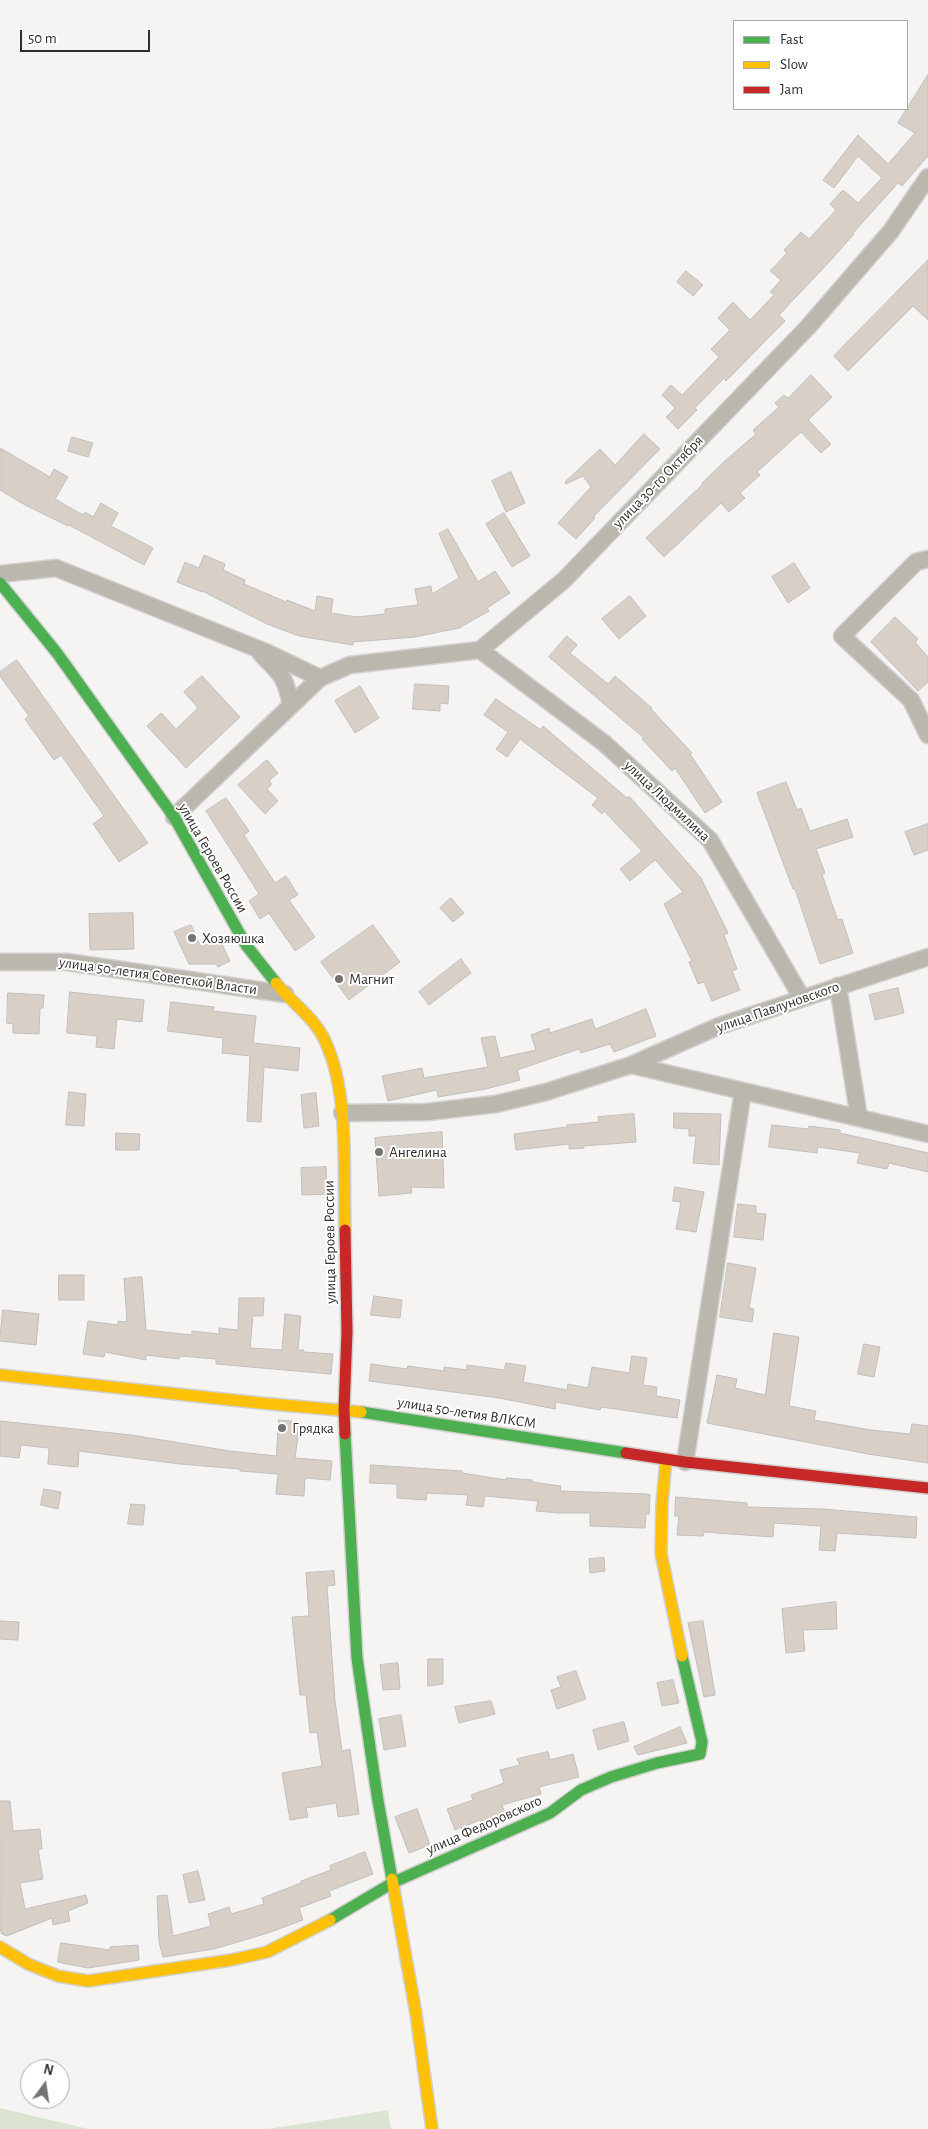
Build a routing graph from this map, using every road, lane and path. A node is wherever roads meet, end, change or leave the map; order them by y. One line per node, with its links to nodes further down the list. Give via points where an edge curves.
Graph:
1 (928, 177): 6 (street, улица 30-го Октября, via 891,231 808,327 564,580)
2 (928, 559): 9 (street, via 916,562 842,636 911,700)
3 (0, 574): 5 (street, via 56,568)
4 (0, 583): 10 (street, улица Героев России, via 56,654)
5 (254, 647): 7 (street); 8 (street, via 278,671 287,686)
6 (480, 650): 7 (street, via 350,665); 15 (street, улица Людмилина, via 604,743 710,840)
7 (320, 678): 8 (street)
8 (290, 706): 10 (street)
9 (928, 735)
10 (174, 817): 14 (street, улица Героев России, via 246,945)
11 (928, 958): 13 (street, улица Павлуновского)
12 (0, 962): 14 (street, улица 50-летия Советской Власти, via 67,962)
13 (838, 986): 15 (street, улица Павлуновского); 19 (street)
14 (285, 994): 18 (street, улица Героев России, via 300,1007 325,1040 339,1079)
15 (802, 998): 16 (street, улица Павлуновского, via 719,1026)
16 (630, 1065): 17 (street); 18 (street, улица Павлуновского, via 496,1104 427,1112)
17 (743, 1091): 19 (street); 24 (street)
18 (342, 1113): 22 (street, улица Героев России, via 347,1332)
19 (859, 1118): 20 (street)
20 (928, 1134)
21 (0, 1375): 22 (street, улица 50-летия ВЛКСМ)
22 (344, 1409): 23 (street, улица 50-летия ВЛКСМ); 26 (street, улица Героев России, via 357,1658 377,1795)
23 (666, 1459): 24 (street, улица 50-летия ВЛКСМ); 26 (street, улица Федоровского, via 661,1553 702,1742 700,1754 610,1777 581,1790 550,1813)
24 (685, 1462): 25 (street, улица 50-летия ВЛКСМ)
25 (928, 1488)
26 (394, 1882): 27 (street, улица Федоровского, via 314,1929 267,1952 231,1960 88,1981 58,1976 28,1964); 28 (street, улица Героев России)
27 (0, 1947)
28 (432, 2129)

